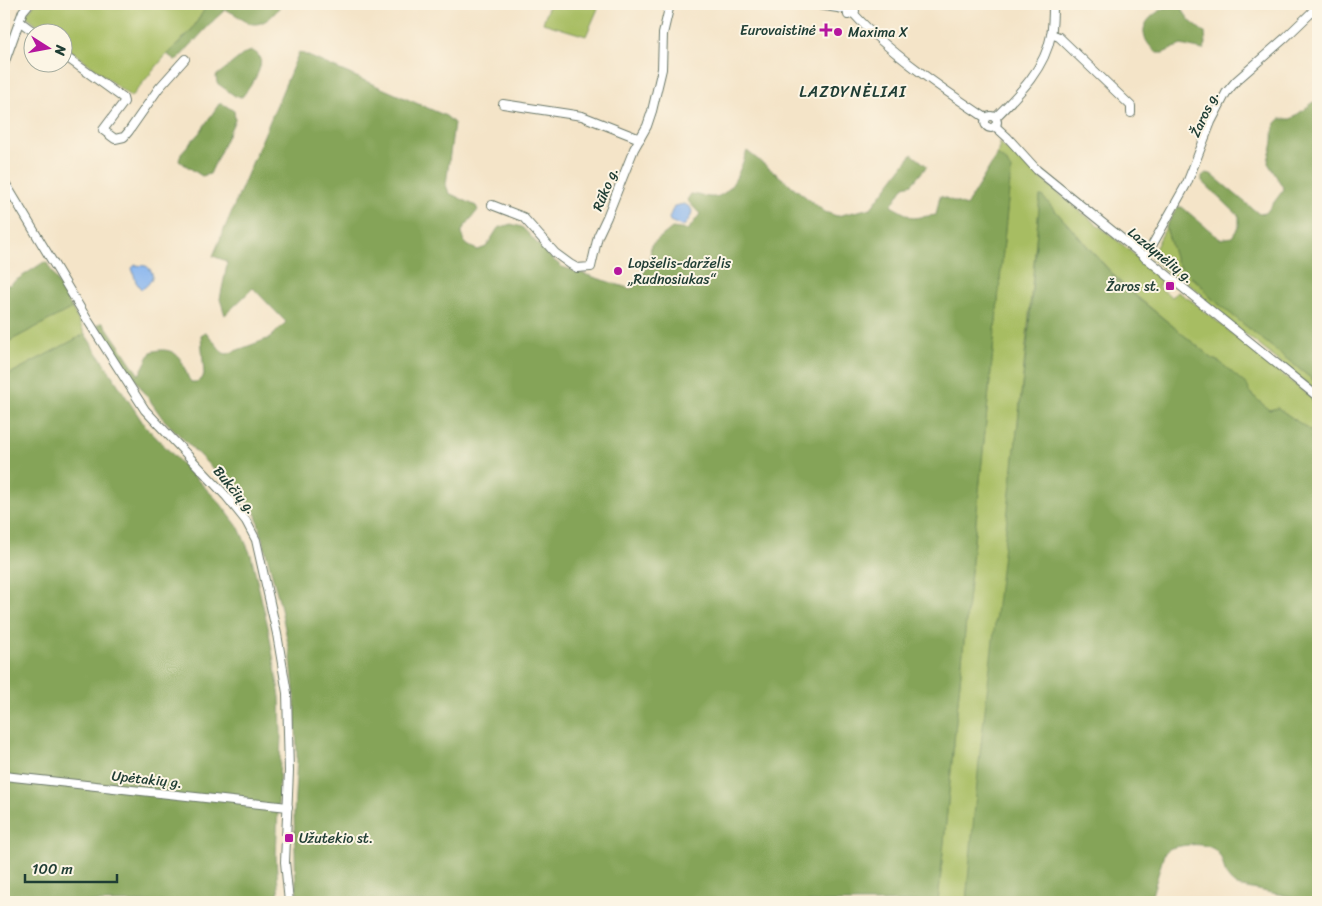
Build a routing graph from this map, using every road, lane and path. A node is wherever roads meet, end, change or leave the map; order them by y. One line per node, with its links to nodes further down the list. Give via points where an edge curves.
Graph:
1 (29, 4): 7 (street)
2 (670, 4): 16 (street, Rūko g., via 663,34 660,84)
3 (812, 4): 6 (street, Lazdynėlių g.)
4 (1053, 4): 9 (street)
5 (1317, 4): 19 (street, Žaros g., via 1226,93 1187,183)
6 (850, 9): 15 (street, Lazdynėlių g., via 902,57)
7 (19, 21): 8 (street); 12 (street)
8 (22, 23)
9 (1051, 34): 14 (street, via 1059,36 1131,106); 15 (street, via 1037,71)
10 (185, 59): 11 (street, via 159,88 124,137 115,139 103,130 124,102 123,98)
11 (72, 61)
12 (4, 64)
13 (503, 104): 16 (street, via 582,116)
14 (1131, 113)
15 (992, 121): 19 (street, Lazdynėlių g., via 1037,170)
16 (640, 139): 18 (street, Rūko g., via 598,236 590,267 577,268 570,264 555,253 523,217)
17 (4, 180): 22 (street, Bukčių g., via 145,410 233,504 256,540 282,659 289,733)
18 (492, 205)
19 (1145, 258): 20 (street, Lazdynėlių g.)
20 (1318, 397)
21 (4, 776): 22 (street, Upėtakių g.)
22 (288, 807): 23 (street, Bukčių g., via 285,862)
23 (289, 902)

